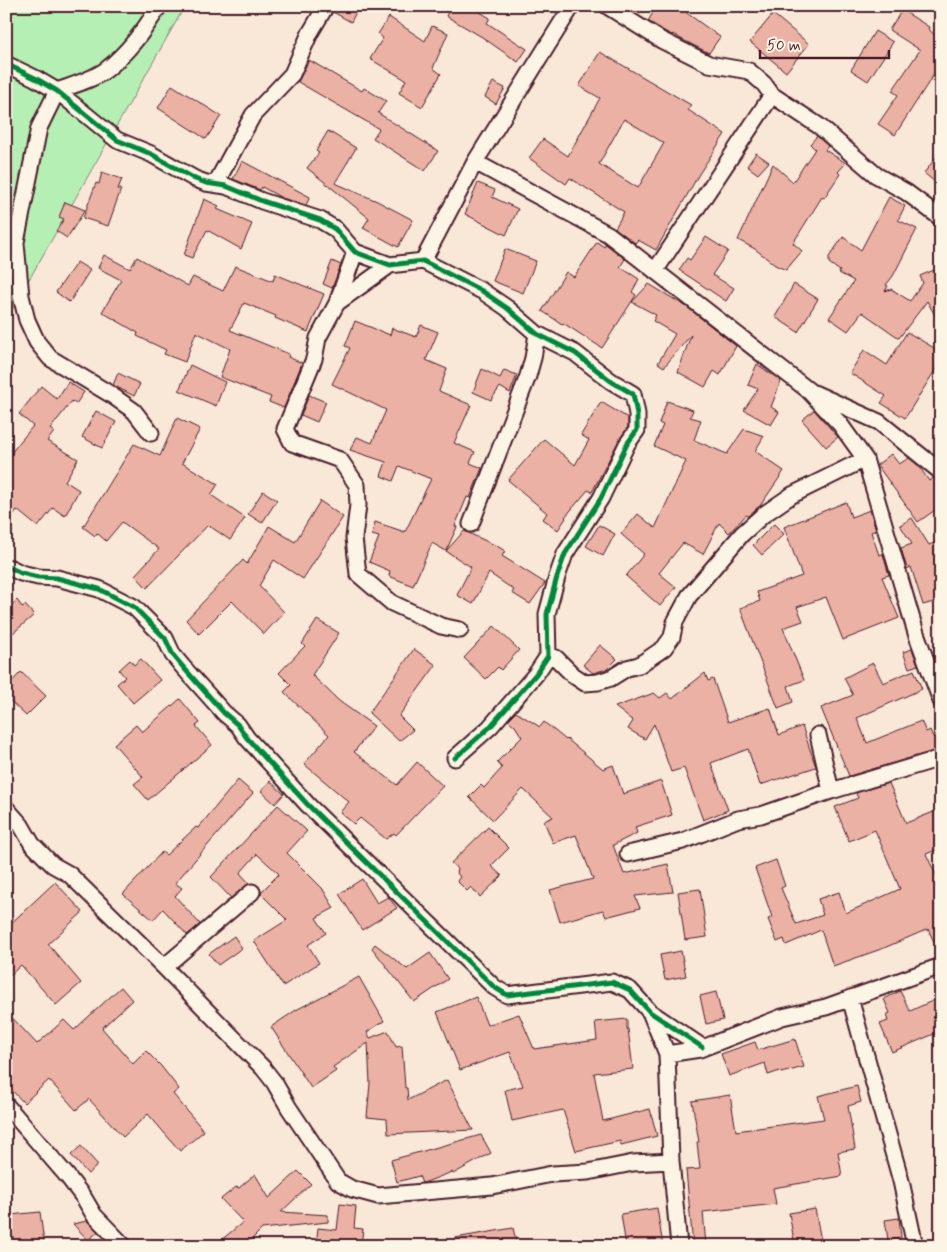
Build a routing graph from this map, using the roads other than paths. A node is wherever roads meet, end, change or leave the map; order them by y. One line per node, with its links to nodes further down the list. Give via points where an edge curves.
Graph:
1 (159, 6): 6 (street, via 148,25 106,69)
2 (326, 6): 9 (street, via 310,32 292,74 253,115)
3 (572, 6): 8 (street)
4 (607, 6): 7 (street, via 661,40 709,64 749,71)
5 (6, 64): 6 (street)
6 (57, 92): 9 (street, via 117,140 151,154 195,179); 11 (street, via 39,128)
7 (772, 95): 10 (street, via 819,126 876,175); 16 (street)
8 (475, 162): 13 (street); 16 (street, via 608,234)
9 (216, 183): 12 (street, via 320,220 334,229)
10 (941, 218)
11 (16, 242): 14 (street); 20 (street, via 20,296 37,342 50,358 134,412)
12 (355, 252): 15 (street); 17 (street)
13 (423, 261): 15 (street); 18 (street, via 482,291)
14 (6, 263)
15 (390, 265): 17 (street)
16 (655, 271): 19 (street)
17 (337, 303): 25 (street, via 318,338 314,359 285,429 292,443 340,460 357,485 354,538 358,574 392,603 440,626)
18 (537, 334): 23 (street, via 528,376); 26 (street, via 576,353 633,394 637,414 636,430 601,498 565,554 547,614)
19 (808, 390): 21 (street, via 840,424); 22 (street, via 879,422)
20 (151, 433)
21 (864, 459): 26 (street, via 792,494 749,527 689,596 664,648 639,665 611,678 585,682 556,658); 27 (street, via 916,632)
22 (941, 472)
23 (471, 524)
24 (6, 567): 39 (street, via 20,573 99,588 134,608 165,638 183,667 308,804 494,987 507,995 612,982 630,990)
25 (460, 630)
26 (548, 656): 30 (street, via 490,728)
27 (938, 682): 28 (street)
28 (941, 700)
29 (818, 736): 32 (street)
30 (455, 758)
31 (941, 758): 32 (street)
32 (831, 791): 34 (street, via 682,840)
33 (6, 808): 37 (street, via 32,844 53,865 69,874)
34 (628, 854)
35 (252, 892): 37 (street)
36 (941, 966): 38 (street)
37 (164, 967): 43 (street, via 263,1068 327,1166 338,1181 352,1190 378,1196 492,1186 552,1174)
38 (850, 998): 40 (street, via 782,1017); 46 (street, via 901,1181)
39 (650, 1012): 40 (street); 41 (street)
40 (702, 1047): 41 (street)
41 (667, 1054): 43 (street)
42 (6, 1105): 44 (street, via 68,1176 94,1215)
43 (670, 1161): 45 (street)
44 (124, 1246)
45 (680, 1246)
46 (915, 1246)

